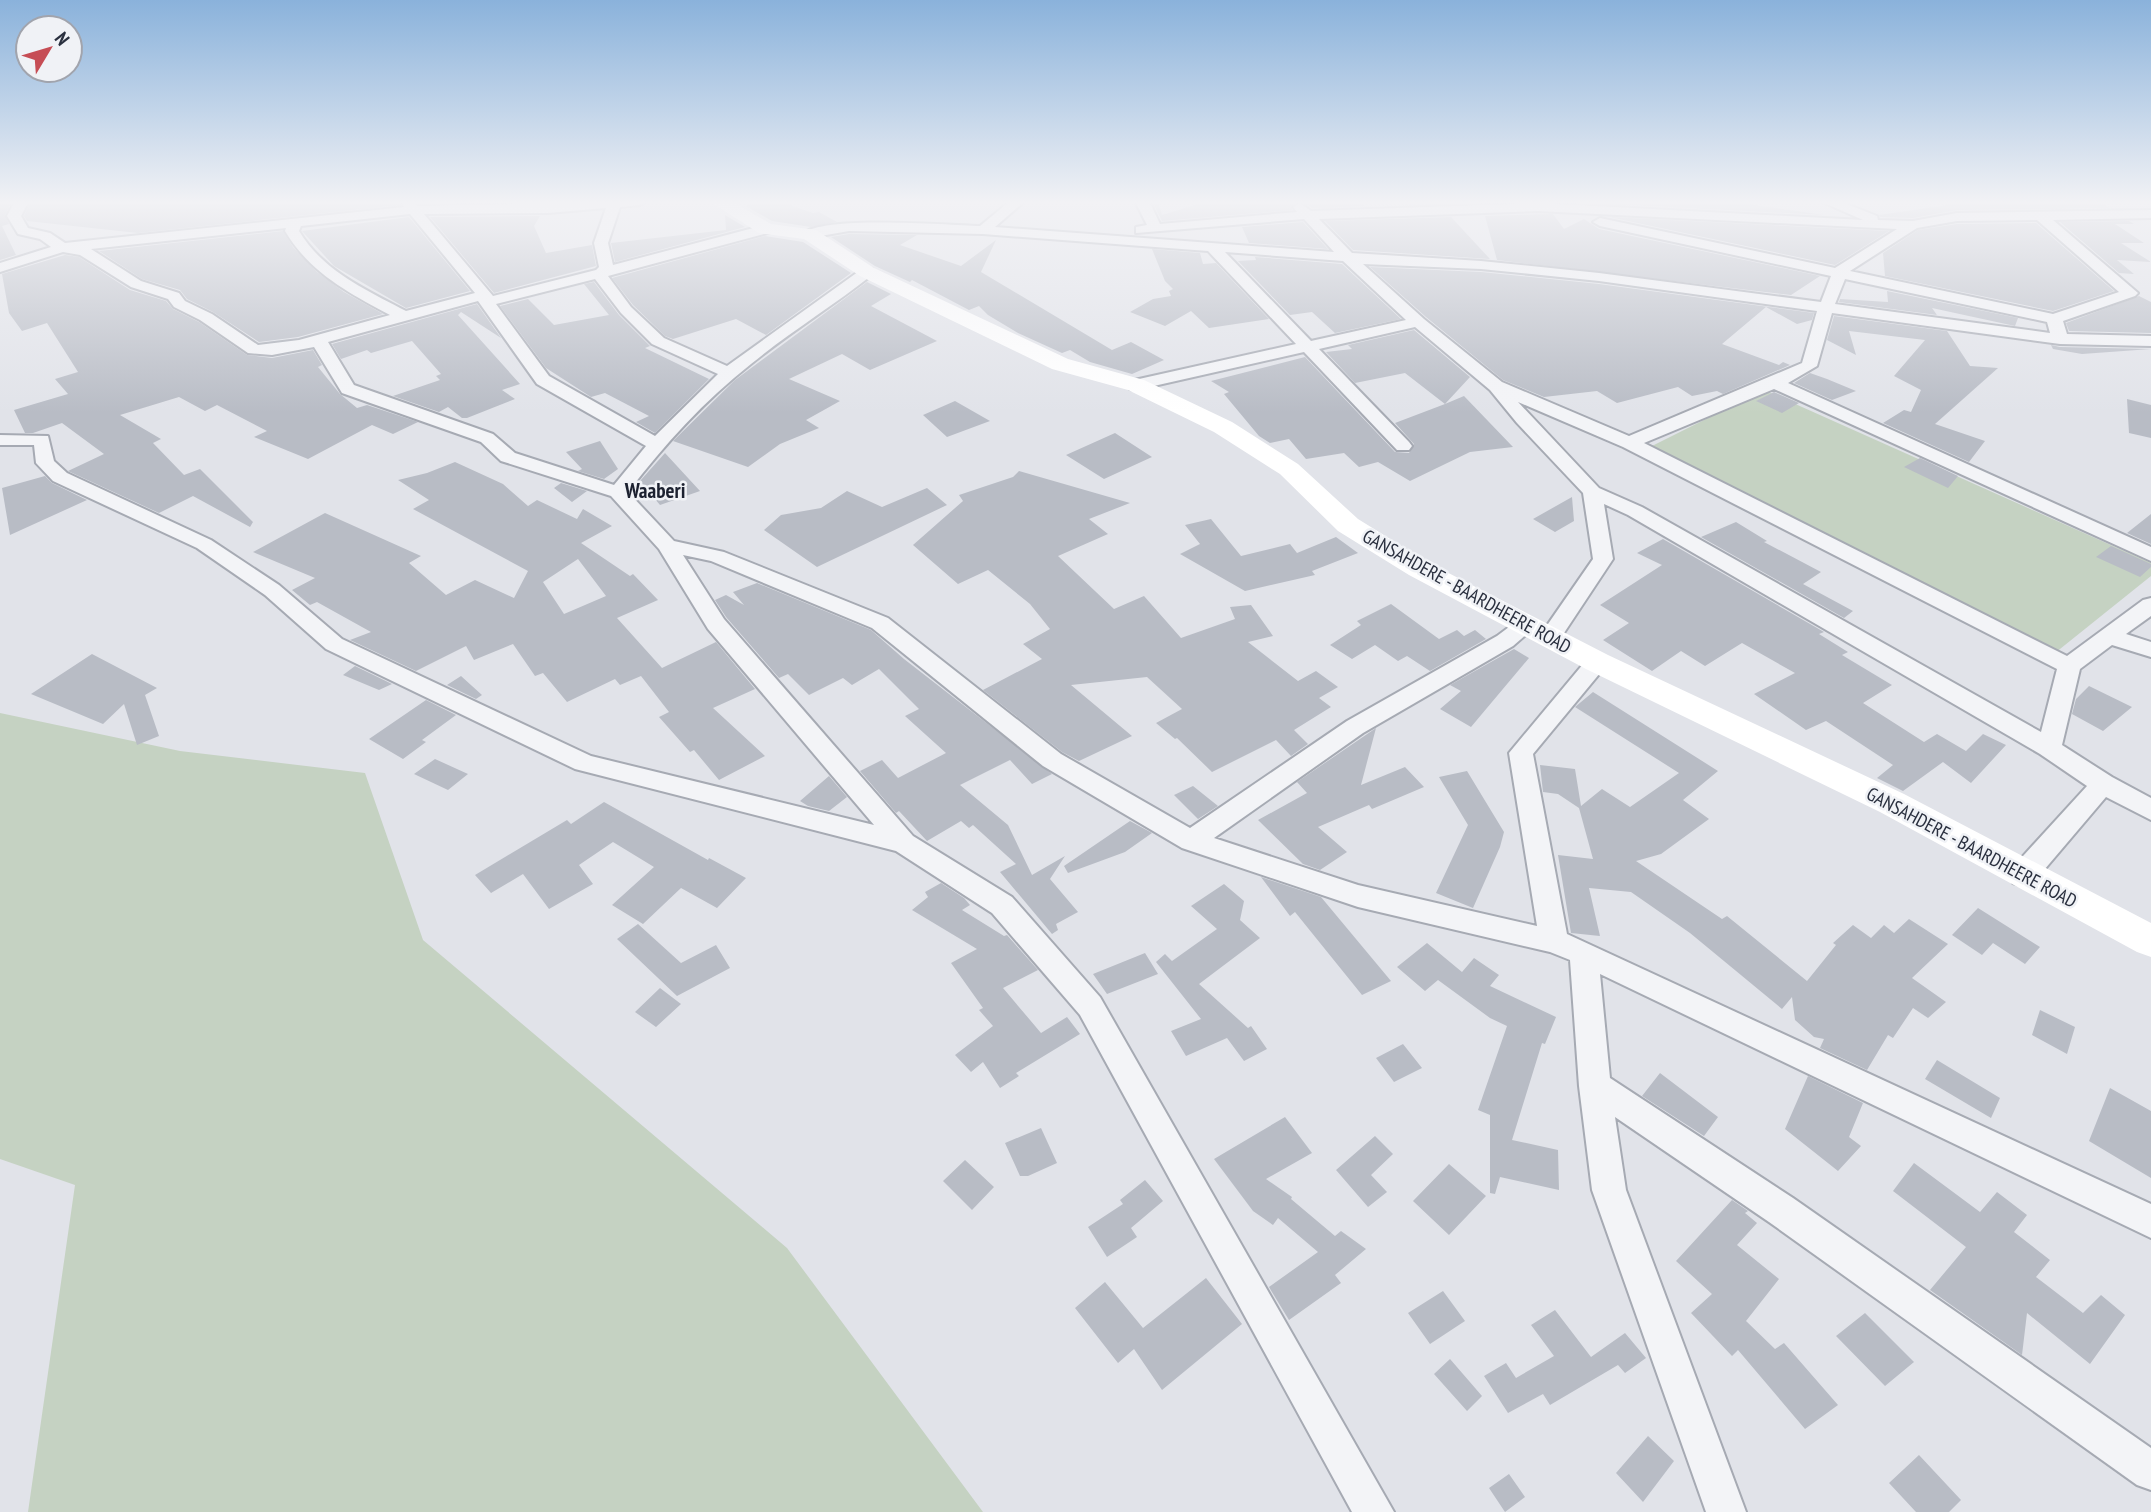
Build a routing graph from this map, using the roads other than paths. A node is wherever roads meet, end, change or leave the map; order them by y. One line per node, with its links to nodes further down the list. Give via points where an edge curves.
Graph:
1 (1840, 271): 15 (street)
2 (115, 272): 22 (street, via 174,296 179,304 254,350)
3 (327, 272): 16 (street)
4 (464, 272): 14 (street)
5 (603, 272): 13 (street)
6 (611, 272): 13 (street)
7 (867, 272): 23 (street); 25 (main road, GANSAHDERE - BAARDHEERE ROAD, via 1060,364)
8 (1235, 272): 21 (street)
9 (1363, 272): 18 (street)
10 (1545, 272): 15 (street)
11 (1842, 272): 17 (street)
12 (2105, 272): 17 (street, via 2130,293)
13 (600, 275): 14 (street); 23 (street, via 626,310 658,341)
14 (486, 299): 16 (street); 29 (street, via 543,380)
15 (1826, 308): 19 (street); 24 (street, via 1810,366)
16 (401, 315): 22 (street)
17 (2054, 319): 19 (street)
18 (1418, 322): 21 (street); 26 (street)
19 (2060, 339): 20 (street)
20 (2151, 341)
21 (1306, 346): 25 (street); 30 (street)
22 (291, 347): 31 (street, via 319,341 348,389 487,438 508,457)
23 (729, 373): 29 (street)
24 (1774, 383): 28 (street); 34 (street)
25 (1136, 385): 36 (main road, GANSAHDERE - BAARDHEERE ROAD, via 1223,427 1289,469 1348,525 1419,569)
26 (1496, 386): 28 (street); 32 (street)
27 (0, 440): 45 (street, via 42,440 45,463 60,477 204,544 272,590 334,644 583,762)
28 (1629, 443): 40 (street)
29 (656, 444): 31 (street)
30 (1403, 446)
31 (618, 492): 33 (street)
32 (1592, 492): 36 (street, via 1603,559); 41 (street, via 1635,511)
33 (667, 546): 44 (street, via 718,556 880,623 1052,760); 45 (street, via 716,624)
34 (2151, 555)
35 (2151, 605): 37 (street)
36 (1538, 631): 39 (main road, GANSAHDERE - BAARDHEERE ROAD); 44 (street, via 1505,641 1355,727)
37 (2110, 637): 38 (street); 40 (street)
38 (2151, 650)
39 (1598, 662): 46 (main road, GANSAHDERE - BAARDHEERE ROAD, via 1892,803); 47 (street, via 1521,753)
40 (2069, 666): 41 (street)
41 (2049, 748): 42 (street)
42 (2103, 785): 43 (street); 46 (street)
43 (2151, 810)
44 (1191, 841): 47 (street, via 1358,896)
45 (904, 843): 53 (street, via 1002,905 1090,1006)
46 (2023, 875): 48 (main road, GANSAHDERE - BAARDHEERE ROAD)
47 (1554, 941): 49 (street)
48 (2151, 941)
49 (1584, 953): 50 (street); 51 (street)
50 (1595, 1086): 52 (street, via 1781,1210); 54 (street, via 1609,1190)
51 (2151, 1221)
52 (2151, 1471)
53 (1374, 1512)
54 (1726, 1512)

